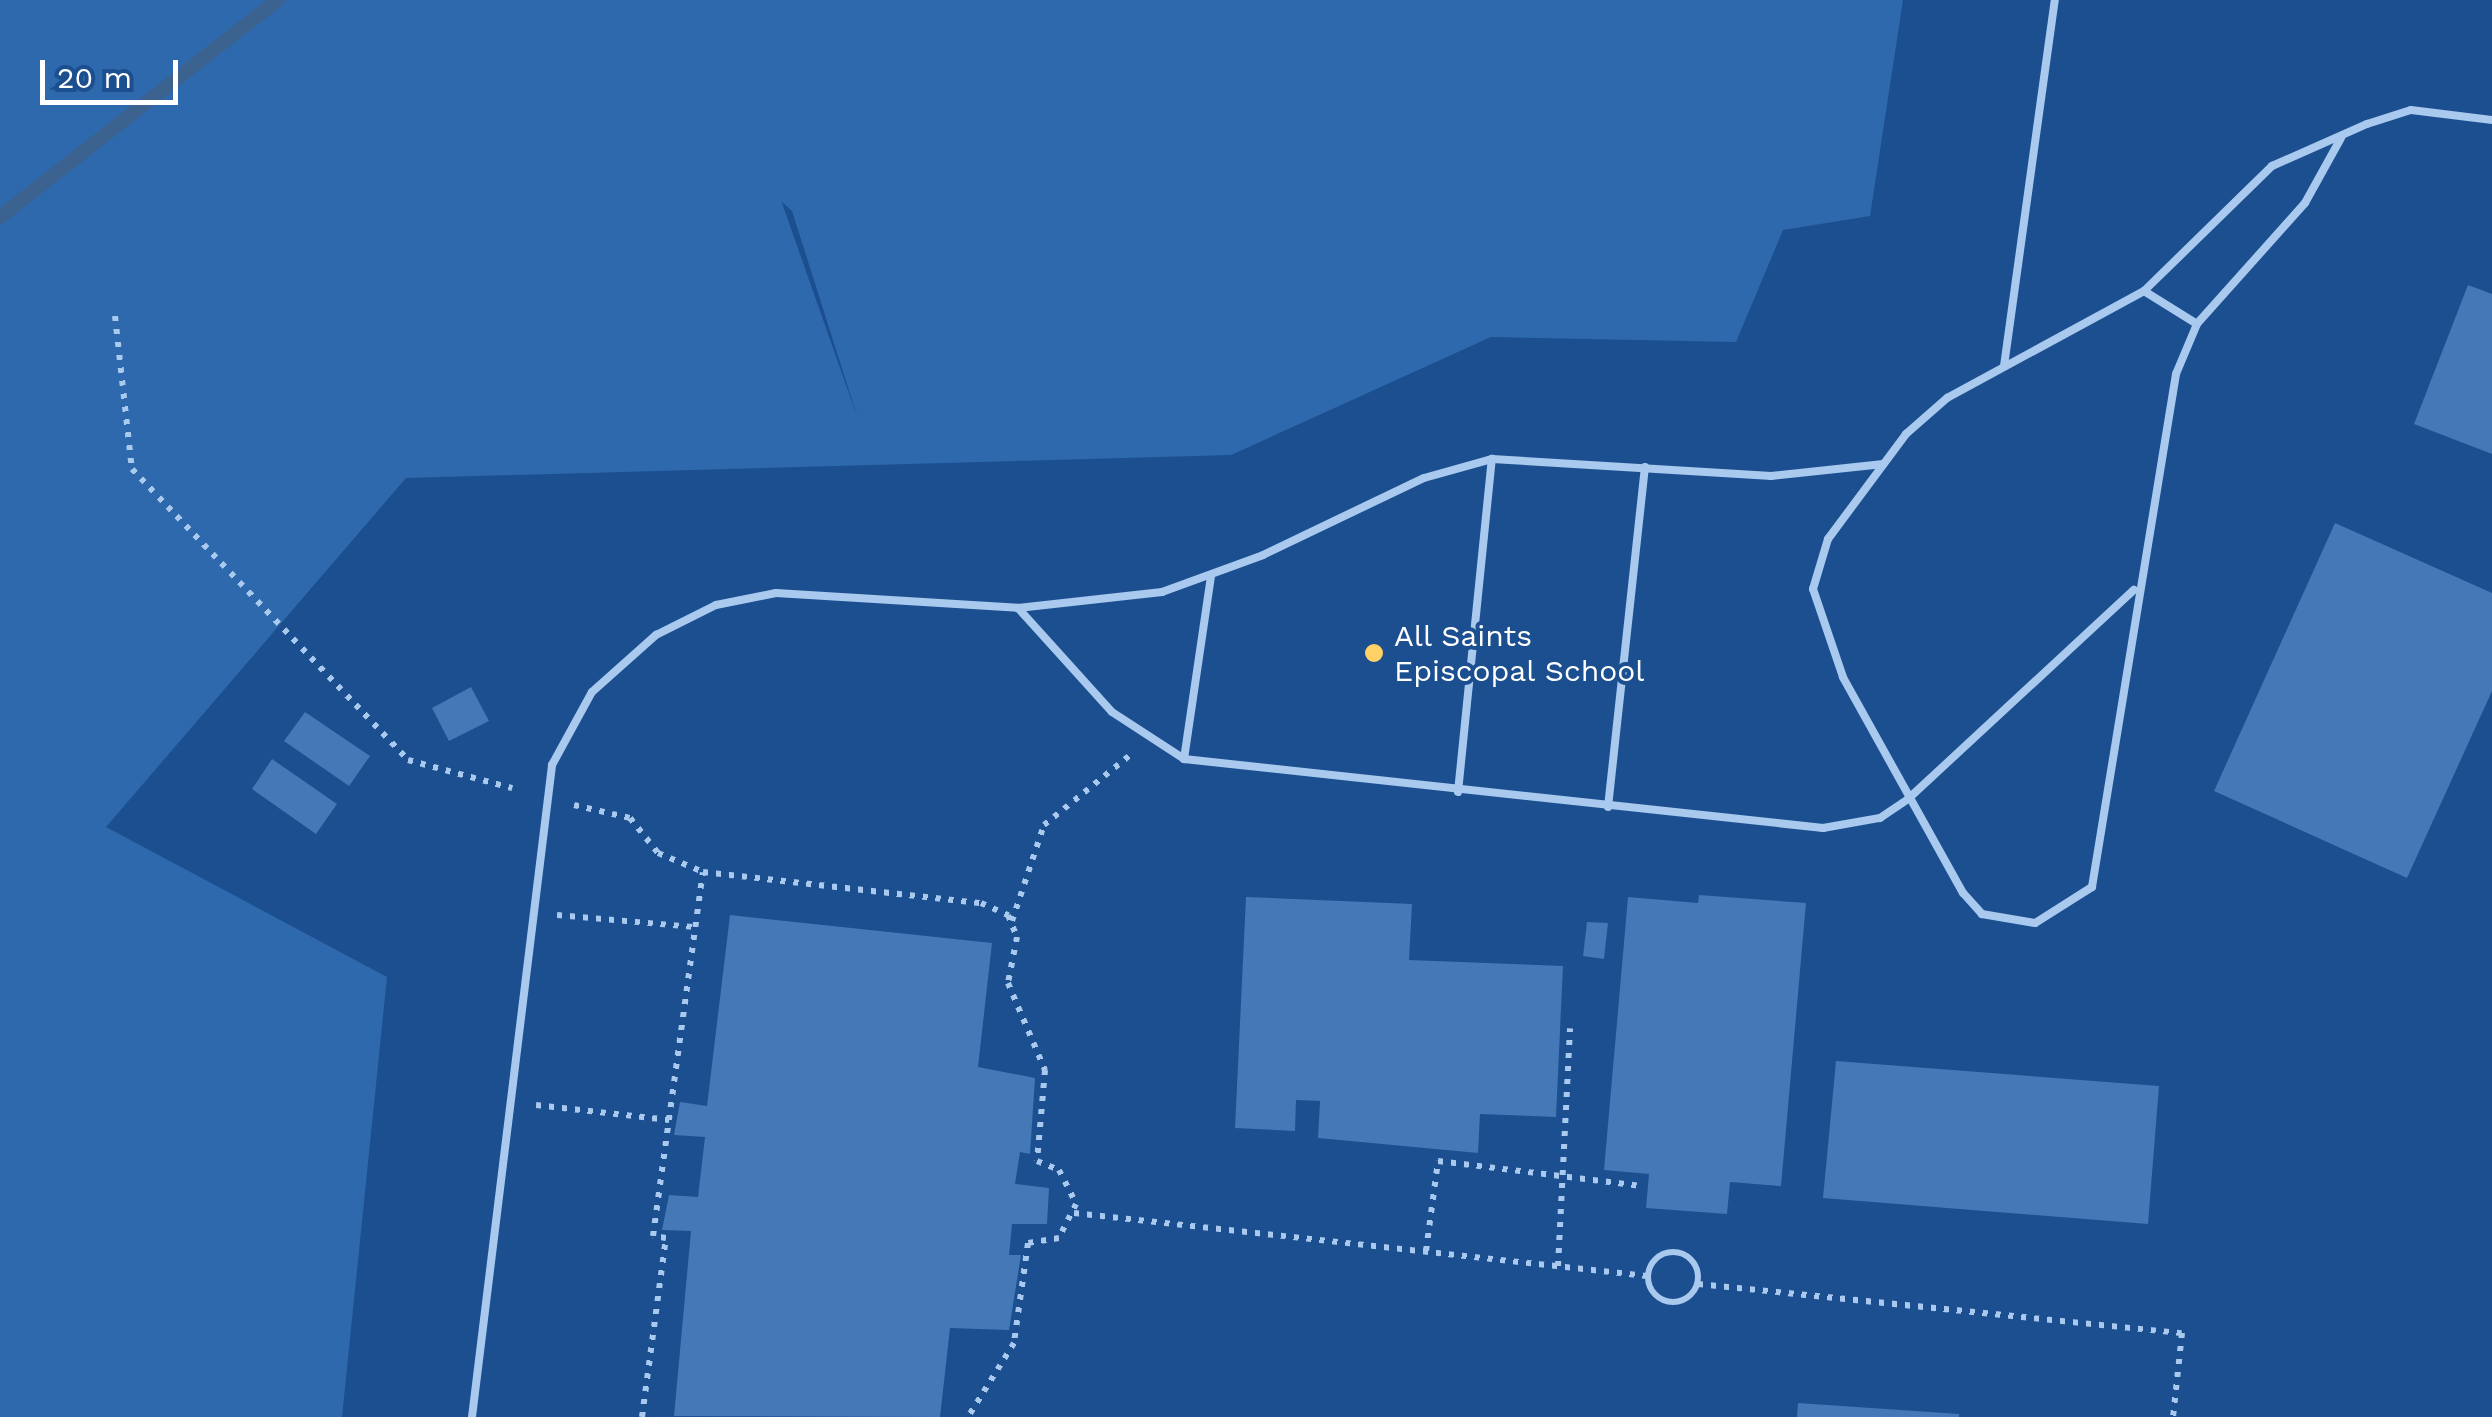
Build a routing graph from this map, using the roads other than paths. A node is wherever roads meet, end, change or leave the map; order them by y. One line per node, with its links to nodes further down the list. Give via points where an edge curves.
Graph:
1 (2055, 0): 6 (lane)
2 (2492, 120): 3 (lane, via 2411,110)
3 (2340, 138): 4 (lane, via 2254,180); 5 (lane, via 2280,235)
4 (2144, 291): 5 (lane); 6 (lane)
5 (2197, 324): 11 (lane, via 2176,374)
6 (2004, 366): 8 (lane, via 1947,398)
7 (1492, 459): 9 (lane); 10 (lane, via 1424,478); 14 (lane)
8 (1883, 464): 9 (lane, via 1771,476); 15 (lane, via 1828,539 1812,589 1844,677)
9 (1644, 466): 16 (lane)
10 (1211, 577): 12 (lane, via 1117,601); 13 (lane)
11 (2135, 589): 15 (lane); 15 (lane, via 2102,860 2078,902 2034,924 1982,914)
12 (1018, 608): 13 (lane, via 1147,741); 17 (lane, via 776,592 716,605 656,635 609,673 564,737 545,799)
13 (1184, 759): 14 (lane)
14 (1458, 792): 16 (lane)
15 (1908, 799): 16 (lane, via 1866,823 1823,828)
16 (1608, 807)
17 (472, 1417)

